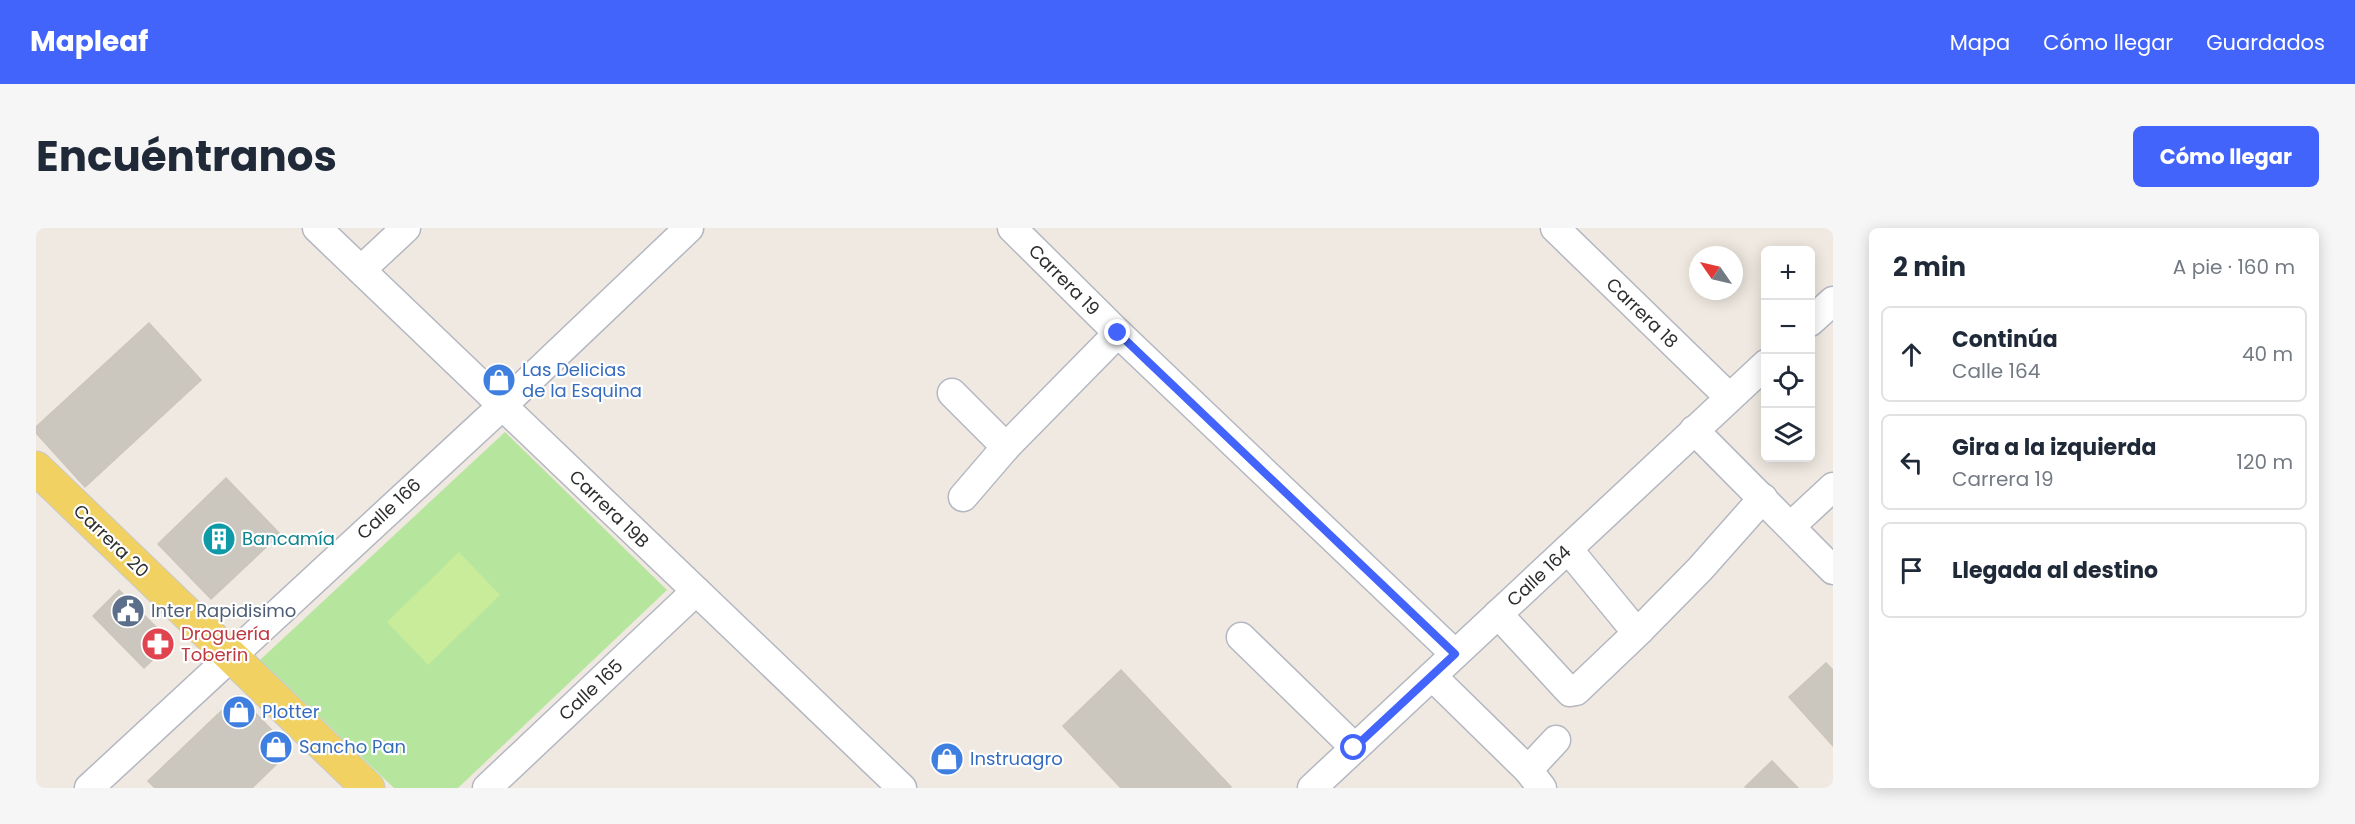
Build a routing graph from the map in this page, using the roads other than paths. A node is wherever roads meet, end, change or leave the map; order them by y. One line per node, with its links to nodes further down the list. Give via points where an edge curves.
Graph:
1 (318, 228): 6 (street, Carrera 19B)
2 (406, 228): 6 (street)
3 (689, 228): 13 (street, Calle 166)
4 (1012, 228): 9 (street, Carrera 19)
5 (1555, 228): 12 (street, Carrera 18)
6 (361, 270): 13 (street, Carrera 19B)
7 (1833, 301): 8 (street)
8 (1815, 317)
9 (1118, 333): 15 (street); 27 (street, Carrera 19)
10 (1761, 368): 12 (street, Calle 164)
11 (952, 393): 15 (street)
12 (1729, 397): 14 (street, Calle 164)
13 (502, 406): 23 (street, Carrera 19B); 28 (street, Calle 166)
14 (1694, 430): 19 (street); 21 (street, Calle 164)
15 (1006, 447): 18 (street)
16 (36, 468): 28 (main road, Carrera 20)
17 (1833, 487): 20 (street)
18 (963, 496)
19 (1762, 498): 20 (street); 25 (street)
20 (1791, 526): 22 (street)
21 (1568, 549): 24 (street, Calle 164); 25 (street, via 1632,628)
22 (1833, 570)
23 (696, 591): 35 (street, Calle 165); 36 (street, Carrera 19B)
24 (1498, 614): 25 (street, via 1570,692 1576,691); 27 (street, Calle 164)
25 (1640, 630)
26 (1241, 637): 31 (street)
27 (1455, 654): 29 (street, Calle 164)
28 (231, 656): 33 (street, Calle 166); 34 (main road, Carrera 20)
29 (1432, 676): 31 (street, Calle 164); 32 (street)
30 (1556, 740): 32 (street)
31 (1354, 748): 37 (street, Calle 164)
32 (1535, 779)
33 (88, 788)
34 (368, 788)
35 (487, 788)
36 (902, 788)
37 (1312, 788)

